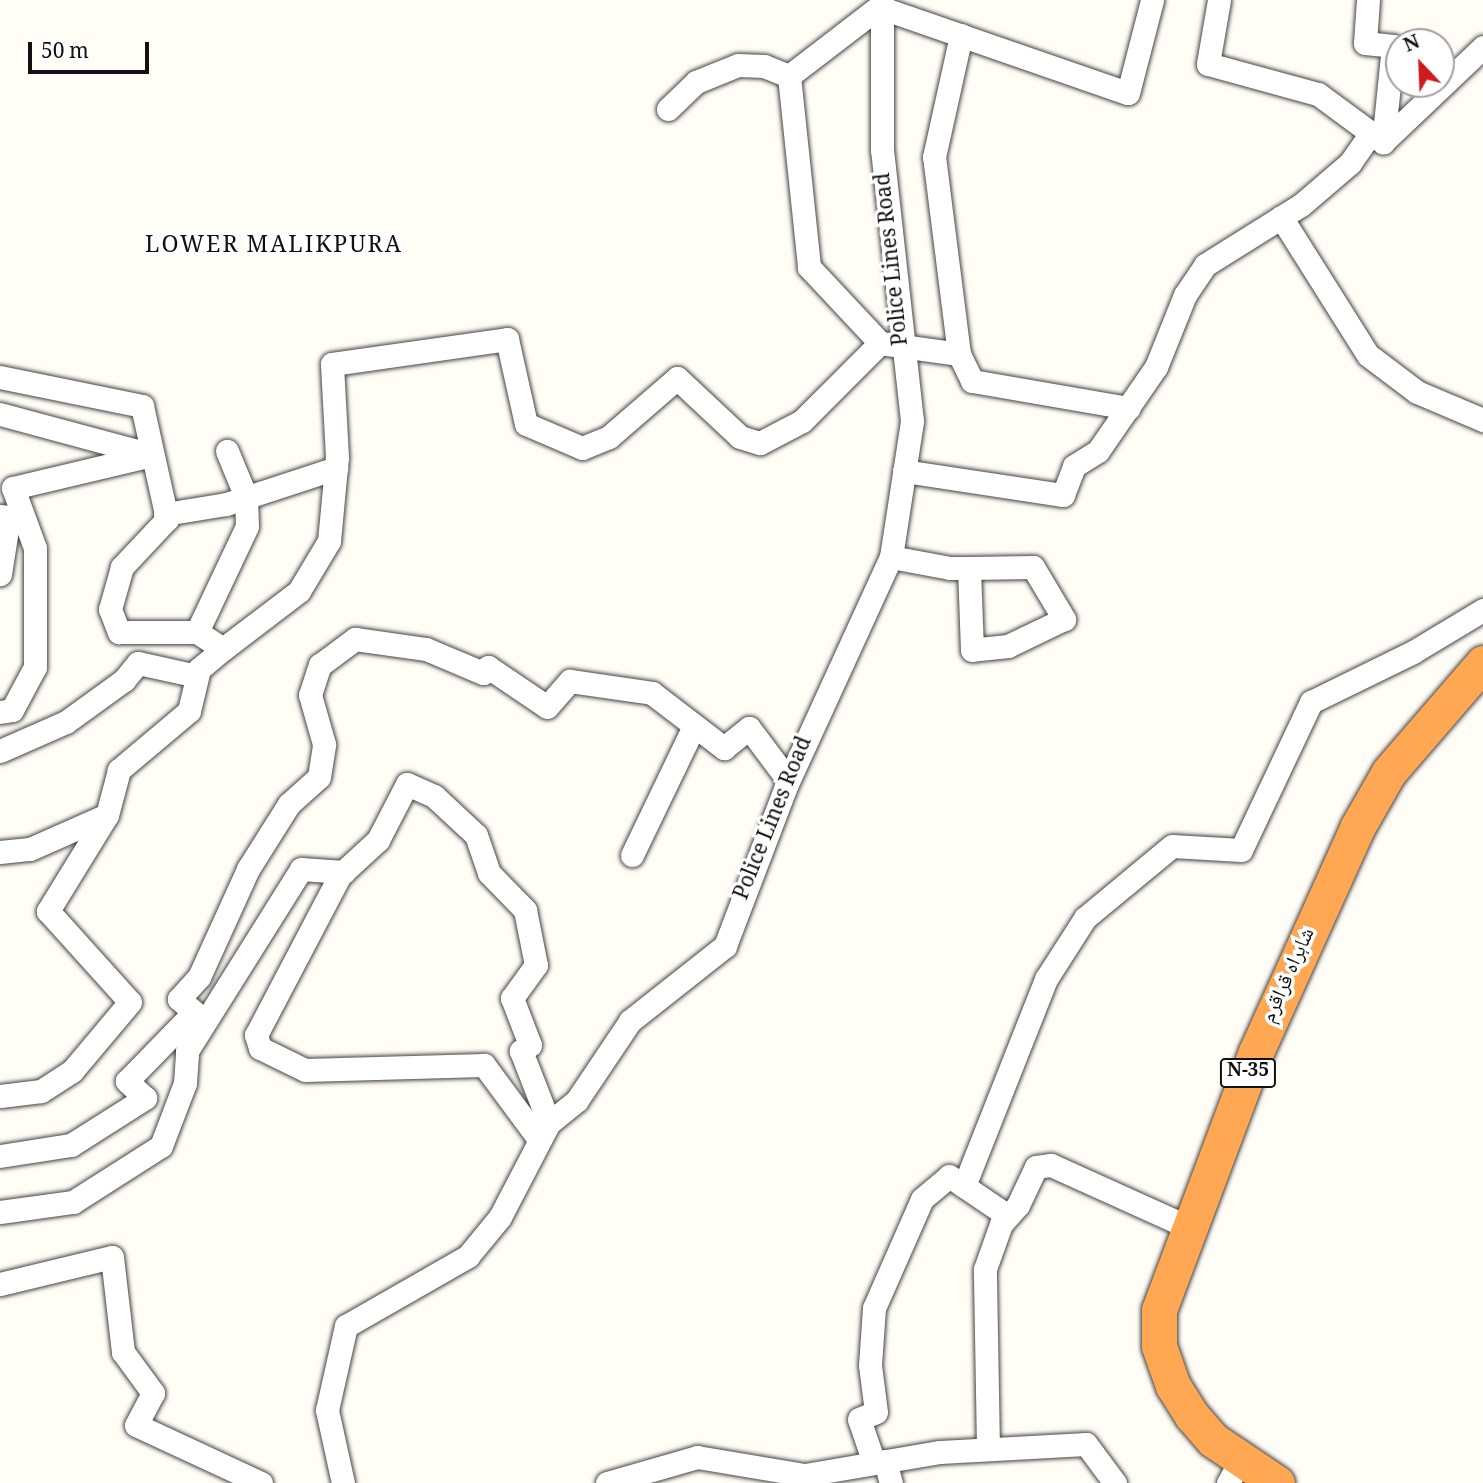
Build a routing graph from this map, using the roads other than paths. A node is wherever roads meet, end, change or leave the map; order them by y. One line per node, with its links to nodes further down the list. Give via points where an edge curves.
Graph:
1 (1152, 0): 5 (street, via 1128,93)
2 (1219, 0): 9 (street, via 1208,64 1318,94)
3 (1368, 0): 9 (street, via 1365,43 1393,46)
4 (880, 3): 5 (street); 7 (street); 11 (street, Police Lines Road)
5 (961, 35): 12 (street, via 934,158)
6 (1483, 47): 9 (street)
7 (789, 76): 8 (street, via 764,66 738,65 696,82); 11 (street, via 809,267)
8 (668, 109)
9 (1377, 137): 10 (street)
10 (1281, 217): 14 (street, via 1205,265); 16 (street, via 1368,355 1417,391)
11 (891, 344): 12 (street); 19 (street, via 802,421 760,443 740,437 677,378 609,437 582,448 527,424 507,339 332,364); 20 (street, Police Lines Road, via 912,421)
12 (959, 354): 14 (street, via 972,381)
13 (0, 377): 18 (street, via 142,405)
14 (1129, 408): 20 (street, via 1098,451 1074,466 1063,495)
15 (0, 414): 18 (street)
16 (1483, 420)
17 (228, 452): 21 (street)
18 (152, 455): 22 (street); 32 (street, via 13,488 35,548 35,667 12,710)
19 (336, 468): 21 (street); 29 (street, via 330,541 315,572)
20 (904, 471): 24 (street, Police Lines Road)
21 (246, 497): 22 (street); 28 (street, via 247,526)
22 (165, 513): 28 (street, via 156,537 122,567 110,609 119,632)
23 (0, 516): 26 (street, via 9,517)
24 (891, 557): 25 (street); 35 (street, Police Lines Road)
25 (969, 568): 25 (street, via 972,650 1008,646 1065,619 1032,567)
26 (0, 574)
27 (1483, 610): 43 (street, via 1413,652 1311,702 1241,850 1172,846 1085,918 1046,979)
28 (197, 632): 29 (street)
29 (223, 649): 31 (street)
30 (1483, 663): 46 (highway, شاہراہ قراقرم / N-35, via 1389,772 1357,828 1256,1052)
31 (197, 676): 34 (street, via 138,663 66,722); 36 (street, via 189,711 119,769)
32 (0, 712)
33 (694, 726): 35 (street, via 724,748 749,728); 38 (street); 42 (street, via 652,693 570,681 547,707 488,667 483,673 426,649 355,639 320,665 310,695 324,744 319,777 289,804 248,869 199,976 179,999 194,1012 127,1081 145,1098 71,1144)
34 (0, 751)
35 (788, 780): 41 (street, Police Lines Road, via 725,946 630,1021 577,1100)
36 (107, 815): 37 (street, via 30,849); 40 (street, via 48,911 130,1002 72,1071 41,1091)
37 (0, 852)
38 (632, 855)
39 (344, 872): 41 (street, via 256,1035 260,1048 305,1070 484,1065); 41 (street, via 378,841 407,784 435,796 476,835 489,873 524,910 536,965 512,998 530,1045 521,1051); 44 (street, via 300,869 187,1051 185,1083 161,1146 74,1202)
40 (0, 1096)
41 (544, 1130): 53 (street, Police Lines Road, via 500,1217 468,1256 346,1326 327,1410)
42 (0, 1156)
43 (964, 1186): 45 (street); 49 (street, via 949,1176 922,1199 874,1308 870,1365 876,1412 859,1419)
44 (0, 1212)
45 (1008, 1216): 46 (street, via 1044,1162); 48 (street, via 985,1269)
46 (1188, 1227): 50 (highway, شاہراہ قراقرم / N-35, via 1159,1310 1159,1346 1192,1416)
47 (0, 1284): 52 (street, via 112,1257 123,1352 153,1393 136,1425)
48 (988, 1449): 49 (street); 55 (street, via 1086,1444)
49 (883, 1469): 51 (street)
50 (1235, 1471): 56 (highway, شاہراہ قراقرم / N-35)
51 (782, 1477): 54 (street, via 697,1457)
52 (261, 1483)
53 (343, 1483)
54 (607, 1483)
55 (1115, 1483)
56 (1277, 1483)

